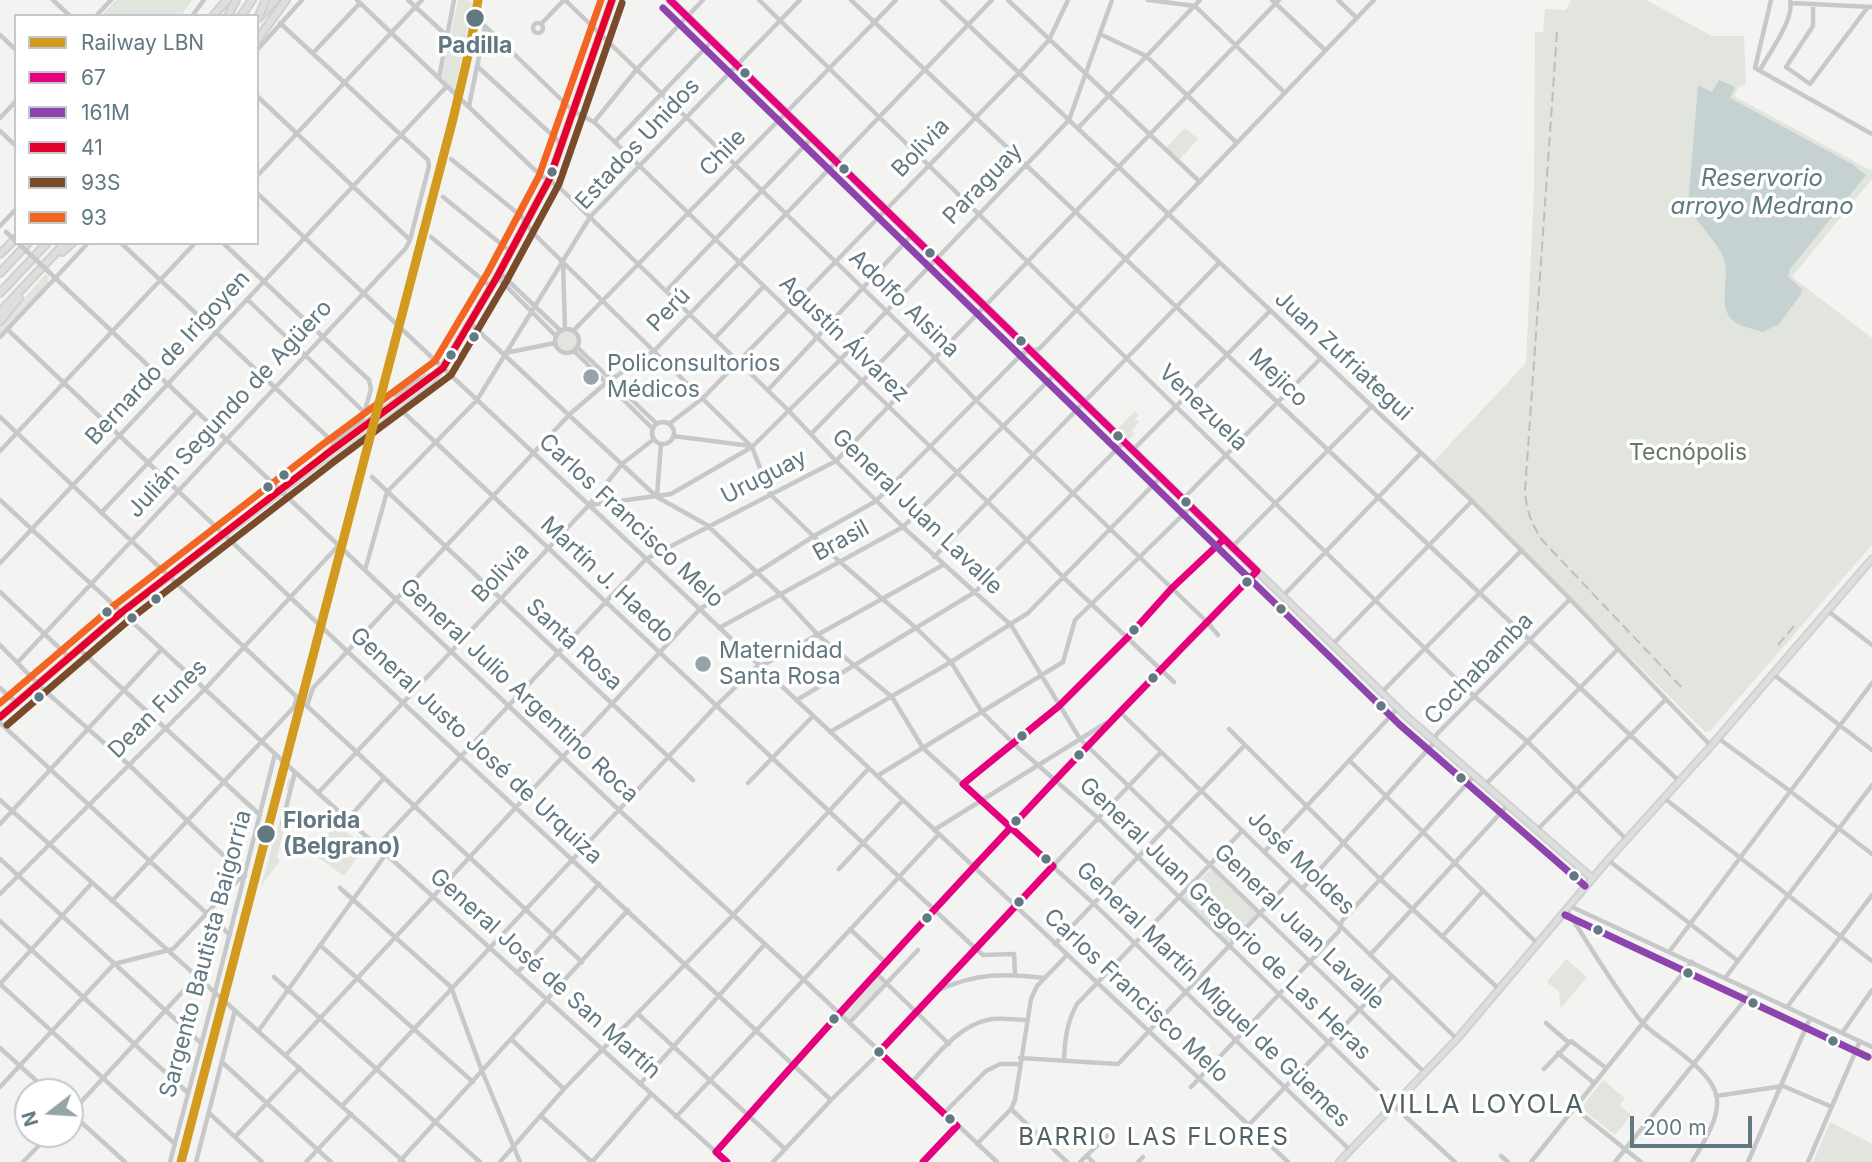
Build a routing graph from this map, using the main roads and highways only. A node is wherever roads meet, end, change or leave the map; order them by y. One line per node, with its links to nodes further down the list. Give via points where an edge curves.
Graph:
1 (227, 0): 6 (highway)
2 (275, 0): 7 (highway)
3 (286, 0): 8 (highway)
4 (612, 0): 19 (main road, via 549,180 443,368 122,612)
5 (670, 0): 20 (main road, via 1398,708)
6 (215, 14)
7 (259, 18)
8 (259, 37)
9 (26, 245): 14 (highway)
10 (45, 245): 15 (highway)
11 (63, 245): 13 (highway)
12 (70, 245): 13 (highway)
13 (41, 269): 16 (highway); 17 (highway)
14 (0, 273)
15 (0, 293)
16 (0, 312)
17 (0, 321)
18 (1872, 559): 20 (main road)
19 (0, 717)
20 (1592, 878): 21 (main road, via 1457,1039)
21 (1339, 1162)

